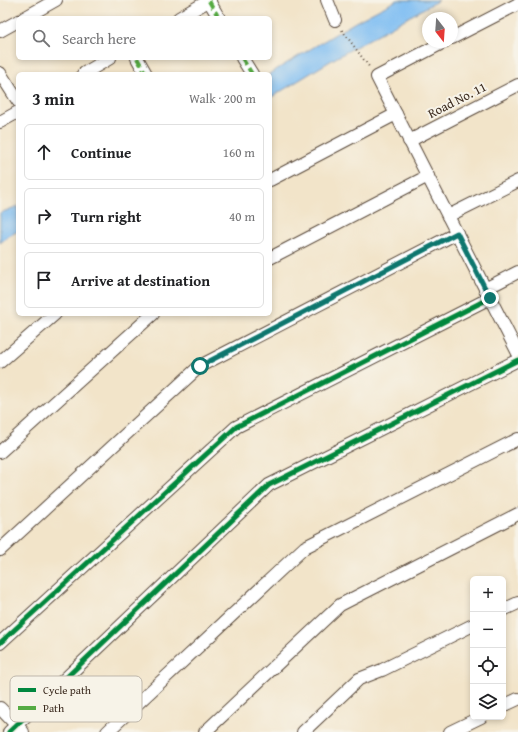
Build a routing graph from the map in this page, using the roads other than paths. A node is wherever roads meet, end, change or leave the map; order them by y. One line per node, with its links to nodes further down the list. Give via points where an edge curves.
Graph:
1 (56, 0): 5 (street)
2 (209, 0): 6 (street); 7 (street)
3 (327, 0): 8 (street)
4 (518, 4): 11 (street)
5 (28, 16)
6 (182, 16)
7 (218, 16)
8 (335, 20)
9 (16, 22): 10 (street)
10 (0, 31)
11 (458, 35)
12 (433, 48): 23 (street, via 377,77)
13 (107, 60): 16 (street)
14 (138, 60): 17 (street)
15 (243, 60): 18 (street)
16 (86, 72)
17 (145, 72)
18 (251, 72)
19 (0, 73): 21 (street)
20 (518, 85): 25 (street, Road No. 11)
21 (16, 98)
22 (16, 113): 24 (street)
23 (396, 114): 25 (street); 27 (street)
24 (0, 122)
25 (409, 141): 26 (street)
26 (428, 176): 29 (street); 31 (street)
27 (272, 179)
28 (518, 181): 29 (street)
29 (448, 216): 30 (street)
30 (457, 233): 33 (street); 42 (street, via 200,366)
31 (272, 257)
32 (518, 272): 33 (street)
33 (487, 293): 36 (street); 46 (street, via 236,427)
34 (53, 316): 38 (street)
35 (151, 316): 40 (street)
36 (518, 353)
37 (518, 360): 47 (street, via 270,485)
38 (0, 362)
39 (518, 439): 49 (street, via 305,546)
40 (0, 452)
41 (518, 514): 58 (street, via 340,605)
42 (0, 550)
43 (518, 603): 44 (street)
44 (506, 609)
45 (470, 626): 59 (street, via 359,680)
46 (0, 643)
47 (72, 676)
48 (518, 698): 50 (street)
49 (142, 699)
50 (506, 704)
51 (0, 708): 53 (street)
52 (475, 720): 60 (street)
53 (10, 722)
54 (24, 722): 56 (street)
55 (118, 722): 57 (street)
56 (16, 730)
57 (107, 732)
58 (205, 732)
59 (303, 732)
60 (450, 732)

